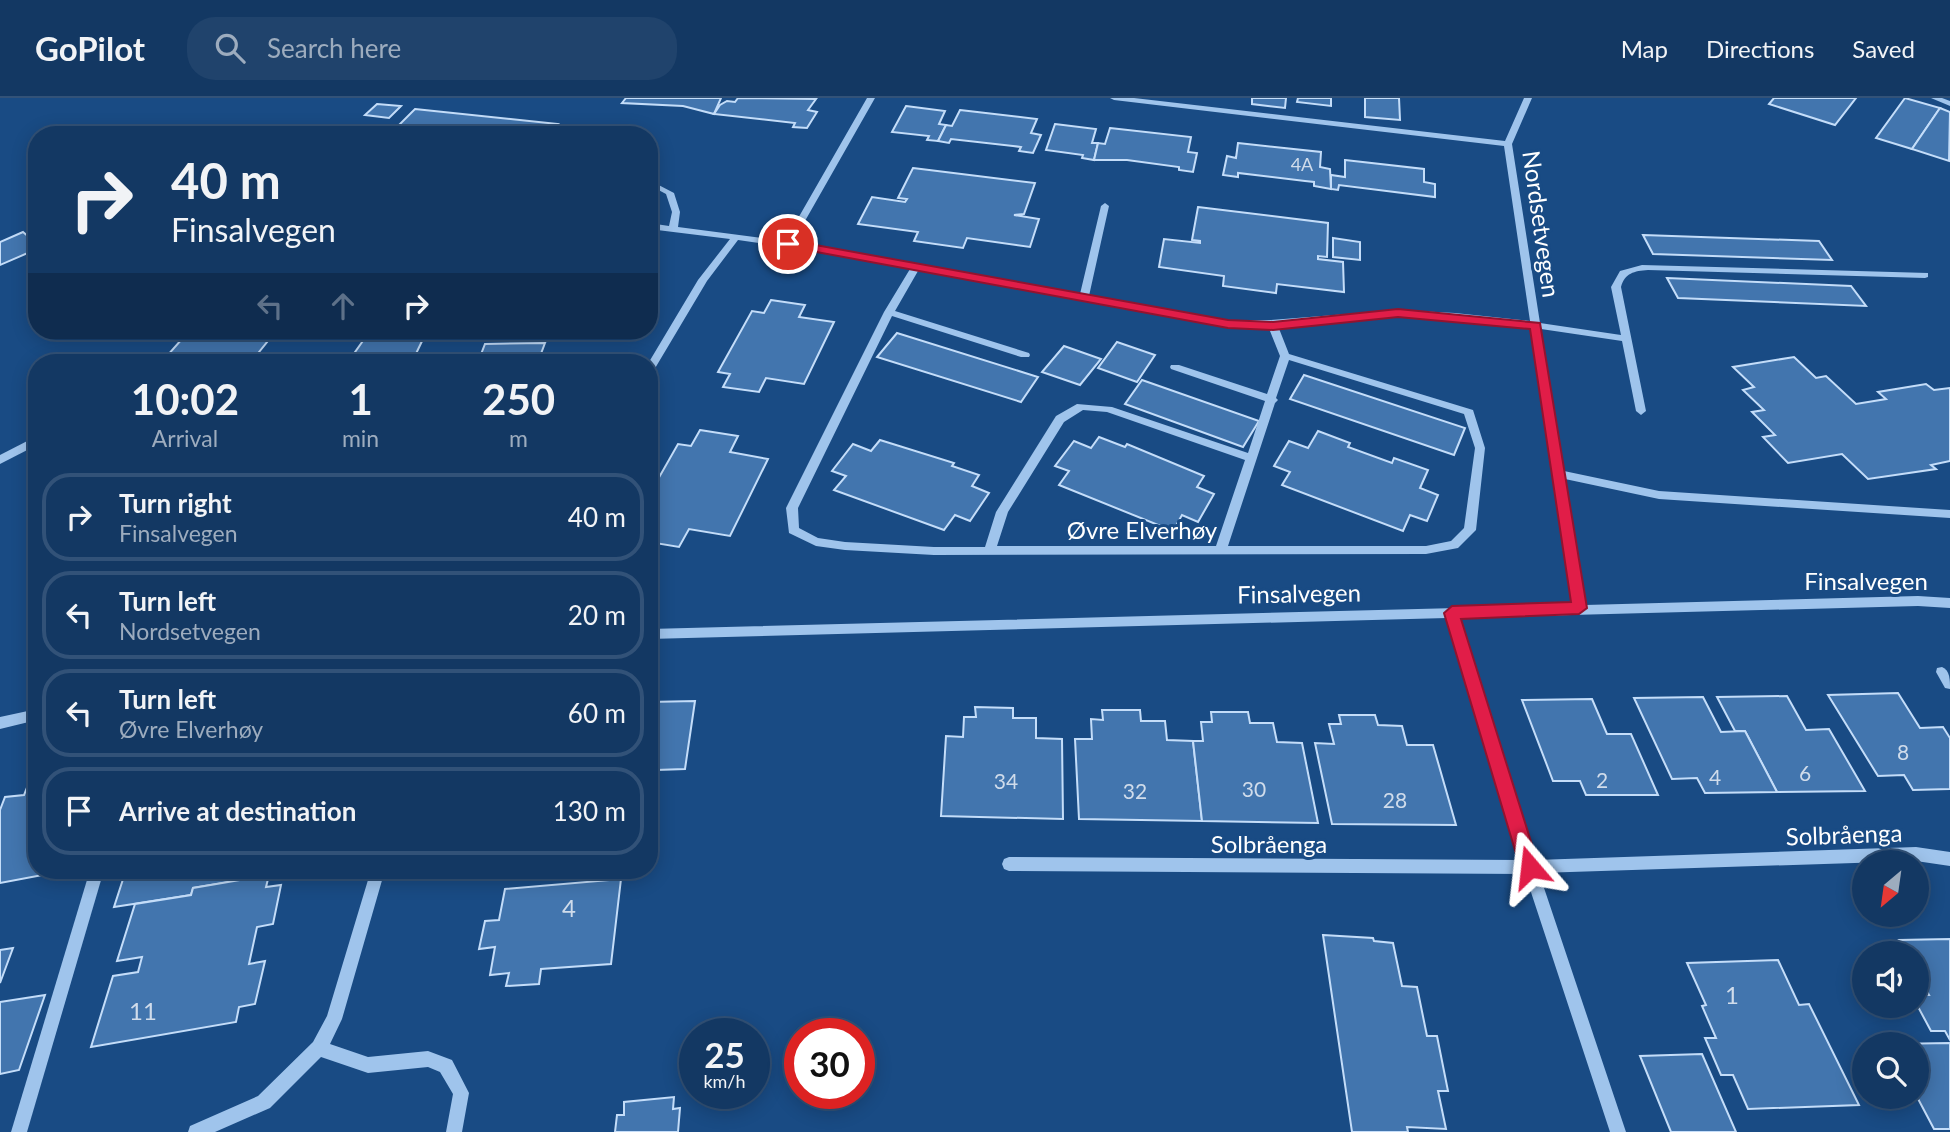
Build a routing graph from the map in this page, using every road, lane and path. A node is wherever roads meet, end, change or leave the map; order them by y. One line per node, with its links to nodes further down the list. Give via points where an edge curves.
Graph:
1 (871, 98): 12 (street)
2 (1114, 98): 6 (street)
3 (1528, 98): 6 (street, Nordsetvegen)
4 (1935, 98): 5 (street)
5 (1950, 104)
6 (1508, 144): 18 (street, Nordsetvegen)
7 (658, 187): 10 (street, via 670,193 676,212)
8 (1105, 206): 15 (lane)
9 (658, 227): 10 (street)
10 (673, 229): 11 (street)
11 (736, 237): 12 (street); 20 (street, via 703,280)
12 (788, 244): 13 (street)
13 (916, 267): 15 (street); 16 (street, Øvre Elverhøy)
14 (1925, 275): 19 (street, via 1626,270 1616,287)
15 (1084, 299): 17 (street, via 1228,324)
16 (889, 312): 21 (street); 31 (street, Øvre Elverhøy, via 792,508 793,530 816,542 845,547)
17 (1273, 326): 18 (street, via 1398,313); 22 (street)
18 (1536, 326): 19 (street); 29 (street, Nordsetvegen)
19 (1626, 339): 25 (street)
20 (658, 355)
21 (1025, 355)
22 (1285, 356): 24 (street); 32 (street, Øvre Elverhøy, via 1469,412 1480,448 1470,530 1454,545 1426,550)
23 (1175, 367): 24 (street)
24 (1273, 400): 27 (street)
25 (1642, 411)
26 (28, 445): 28 (street)
27 (1250, 457): 31 (street, via 1108,409 1081,406 1060,419 1053,430 1002,512); 32 (street)
28 (0, 460)
29 (1560, 474): 30 (lane, via 1659,495); 34 (street, Nordsetvegen)
30 (1950, 514)
31 (990, 550): 32 (street, Øvre Elverhøy)
32 (1221, 550)
33 (1950, 603): 34 (street, Finsalvegen)
34 (1579, 608): 35 (street, Finsalvegen)
35 (1452, 613): 36 (street, Finsalvegen); 41 (street)
36 (658, 634)
37 (28, 716): 38 (street)
38 (0, 723)
39 (1950, 859): 41 (street, Solbråenga, via 1916,854)
40 (1009, 864): 41 (street, Solbråenga)
41 (1530, 867): 48 (street)
42 (94, 879): 45 (street)
43 (375, 879): 44 (street, via 334,1019)
44 (319, 1048): 46 (street, via 264,1102); 47 (lane, via 368,1065 428,1059 446,1066 461,1094)
45 (19, 1132)
46 (196, 1132)
47 (454, 1132)
48 (1618, 1132)

